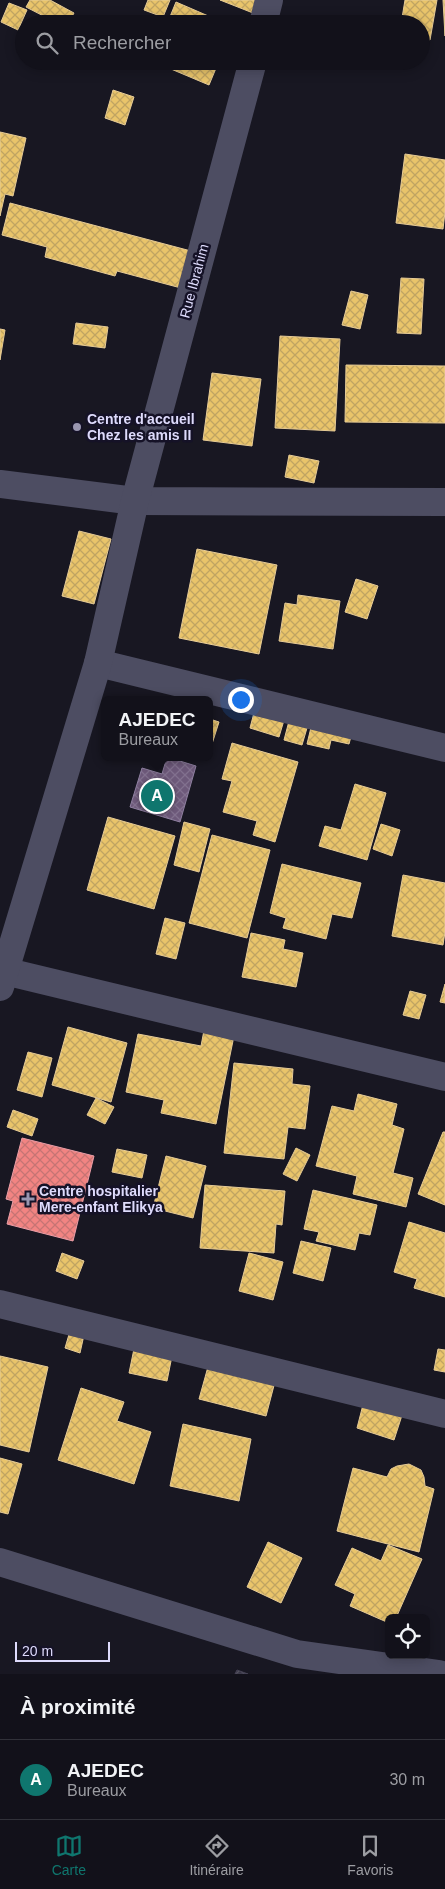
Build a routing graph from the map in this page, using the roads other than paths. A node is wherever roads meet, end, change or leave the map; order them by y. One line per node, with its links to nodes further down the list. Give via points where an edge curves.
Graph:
1 (269, 0): 2 (street)
2 (265, 15)
3 (250, 70): 5 (street, Rue Ibrahim)
4 (0, 484): 5 (street)
5 (135, 500): 6 (street); 7 (street, Rue Ibrahim)
6 (445, 502)
7 (98, 663): 8 (street); 9 (street, Rue Ibrahim)
8 (445, 748)
9 (2, 979): 10 (street)
10 (445, 1077)
11 (0, 1304): 12 (street)
12 (445, 1414)
13 (0, 1562): 14 (street, via 297,1654)
14 (439, 1674)

